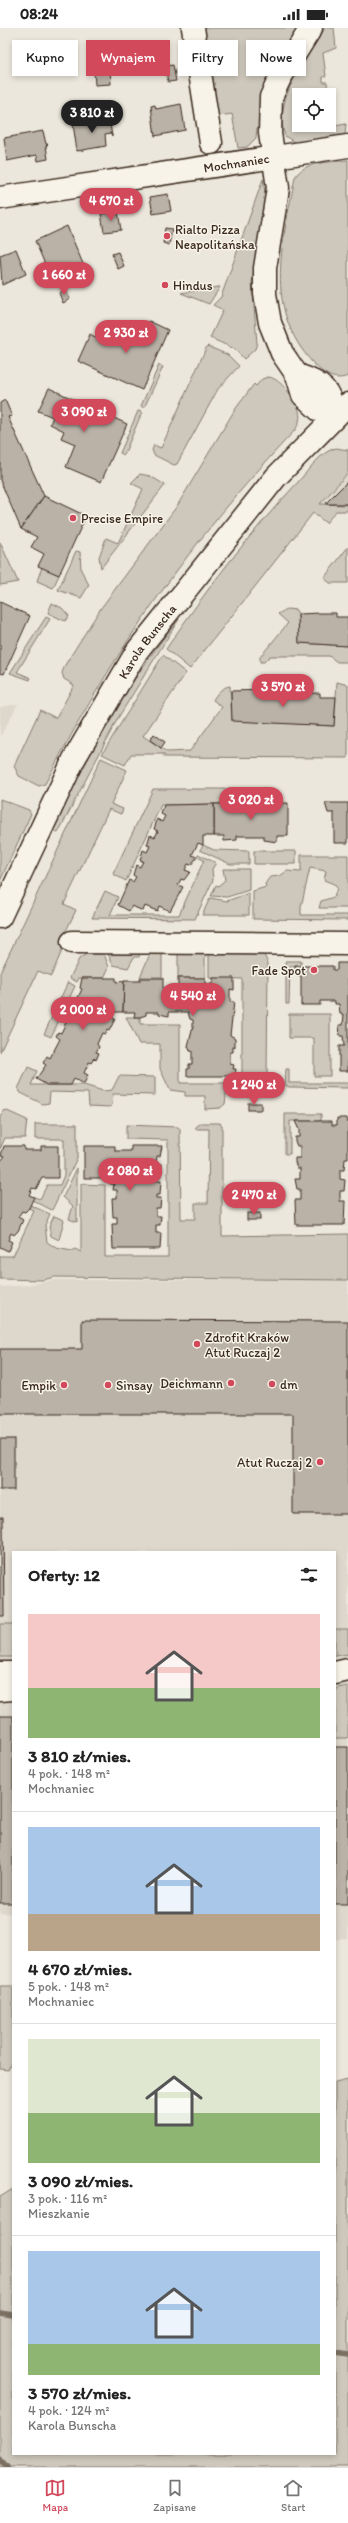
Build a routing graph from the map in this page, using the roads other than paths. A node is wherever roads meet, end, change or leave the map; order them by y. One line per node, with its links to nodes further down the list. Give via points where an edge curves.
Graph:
1 (193, 28): 3 (street)
2 (311, 28): 5 (street, via 271,97 269,125)
3 (211, 143)
4 (348, 146): 5 (street)
5 (273, 158): 6 (street, Mochnaniec); 7 (street, Mochnaniec, via 278,188 265,268 266,304 270,323 282,353 297,375 303,395 319,410)
6 (0, 198)
7 (342, 410): 8 (street, Karola Bunscha, via 276,477 137,651 74,759)
8 (0, 917)
9 (72, 942): 10 (street)
10 (348, 944)
11 (0, 1673): 12 (street)
12 (12, 1673)
13 (12, 1689): 14 (street)
14 (0, 1690)

